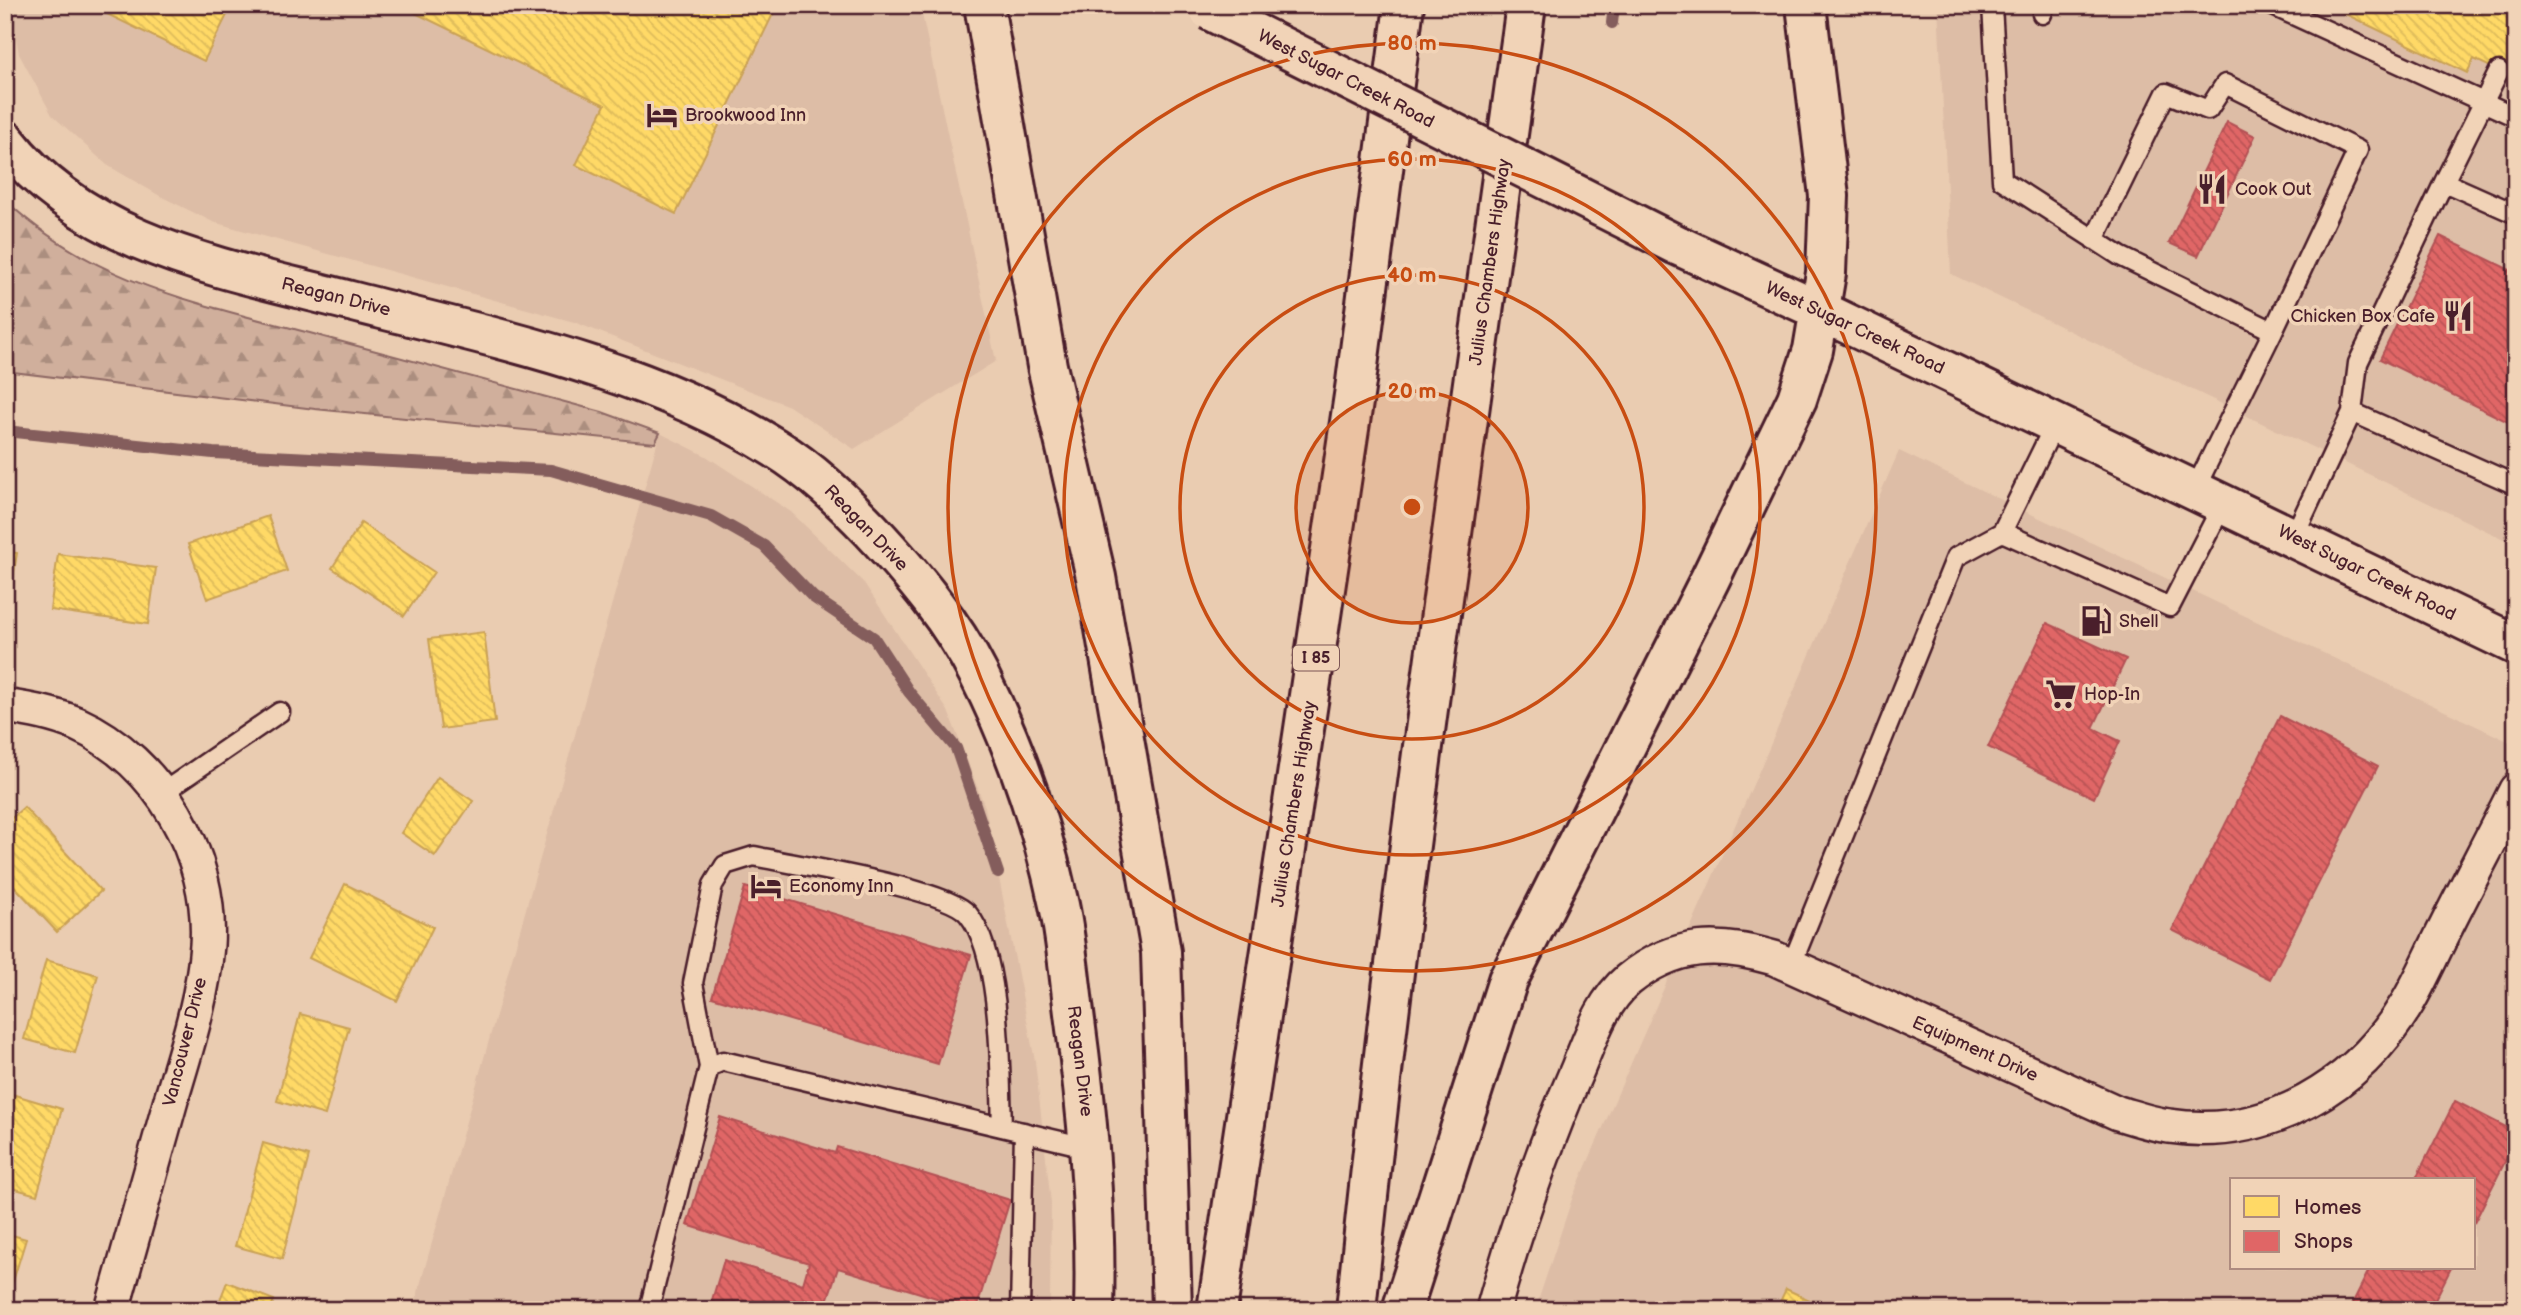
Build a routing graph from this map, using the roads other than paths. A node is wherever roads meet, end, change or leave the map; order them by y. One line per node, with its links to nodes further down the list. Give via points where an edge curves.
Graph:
1 (984, 5): 37 (main road, via 1047,366 1096,577 1161,952)
2 (1404, 5): 38 (main road, Julius Chambers Highway / I 85, via 1348,435)
3 (1526, 5): 39 (main road, Julius Chambers Highway, via 1381,1061)
4 (1806, 5): 15 (main road, via 1829,196)
5 (1992, 5): 14 (lane, via 2002,180)
6 (2271, 5): 9 (lane)
7 (1204, 8): 15 (main road, West Sugar Creek Road, bridge, via 1677,245)
8 (2499, 71): 9 (lane)
9 (2484, 102): 10 (lane); 12 (lane)
10 (2516, 117)
11 (5, 139): 32 (main road, Reagan Drive, via 63,197 120,232 186,258 622,374 731,422 779,450 838,495 932,600 977,670 1009,740 1059,908)
12 (2444, 182): 13 (lane); 17 (lane, via 2358,363)
13 (2516, 214)
14 (2094, 240): 16 (lane); 16 (lane, via 2166,93 2208,110 2225,84 2358,150)
15 (1821, 311): 18 (main road, West Sugar Creek Road); 40 (main road, via 1797,399 1508,980)
16 (2273, 331): 20 (lane)
17 (2352, 412): 19 (lane); 22 (lane)
18 (2055, 424): 20 (main road, West Sugar Creek Road); 21 (lane)
19 (2516, 485)
20 (2209, 498): 21 (lane, via 2170,607); 22 (main road, West Sugar Creek Road)
21 (2002, 532): 28 (lane, via 1956,557)
22 (2293, 538): 23 (main road, West Sugar Creek Road)
23 (2516, 645)
24 (5, 706): 27 (street, Vancouver Drive, via 48,713 80,725 125,755)
25 (279, 712): 27 (lane)
26 (2516, 790): 28 (street, Equipment Drive, via 2407,1003 2375,1048 2312,1100 2288,1113 2244,1125 2193,1129 2118,1113)
27 (162, 793): 33 (street, Vancouver Drive, via 197,866 207,944 199,1001)
28 (1791, 965): 41 (street, Equipment Drive, via 1736,947 1697,948 1660,960 1627,981 1602,1012 1558,1114)
29 (709, 1067): 30 (lane, via 723,1061); 30 (lane, via 693,983 713,885 725,865 754,856 932,894 968,913 985,950 999,1024); 34 (lane)
30 (1002, 1127): 31 (lane)
31 (1024, 1132): 32 (lane); 35 (lane)
32 (1090, 1148): 36 (main road, Reagan Drive)
33 (112, 1310)
34 (649, 1310)
35 (1020, 1310)
36 (1094, 1310)
37 (1172, 1310)
38 (1217, 1310)
39 (1356, 1310)
40 (1402, 1310)
41 (1493, 1310)

